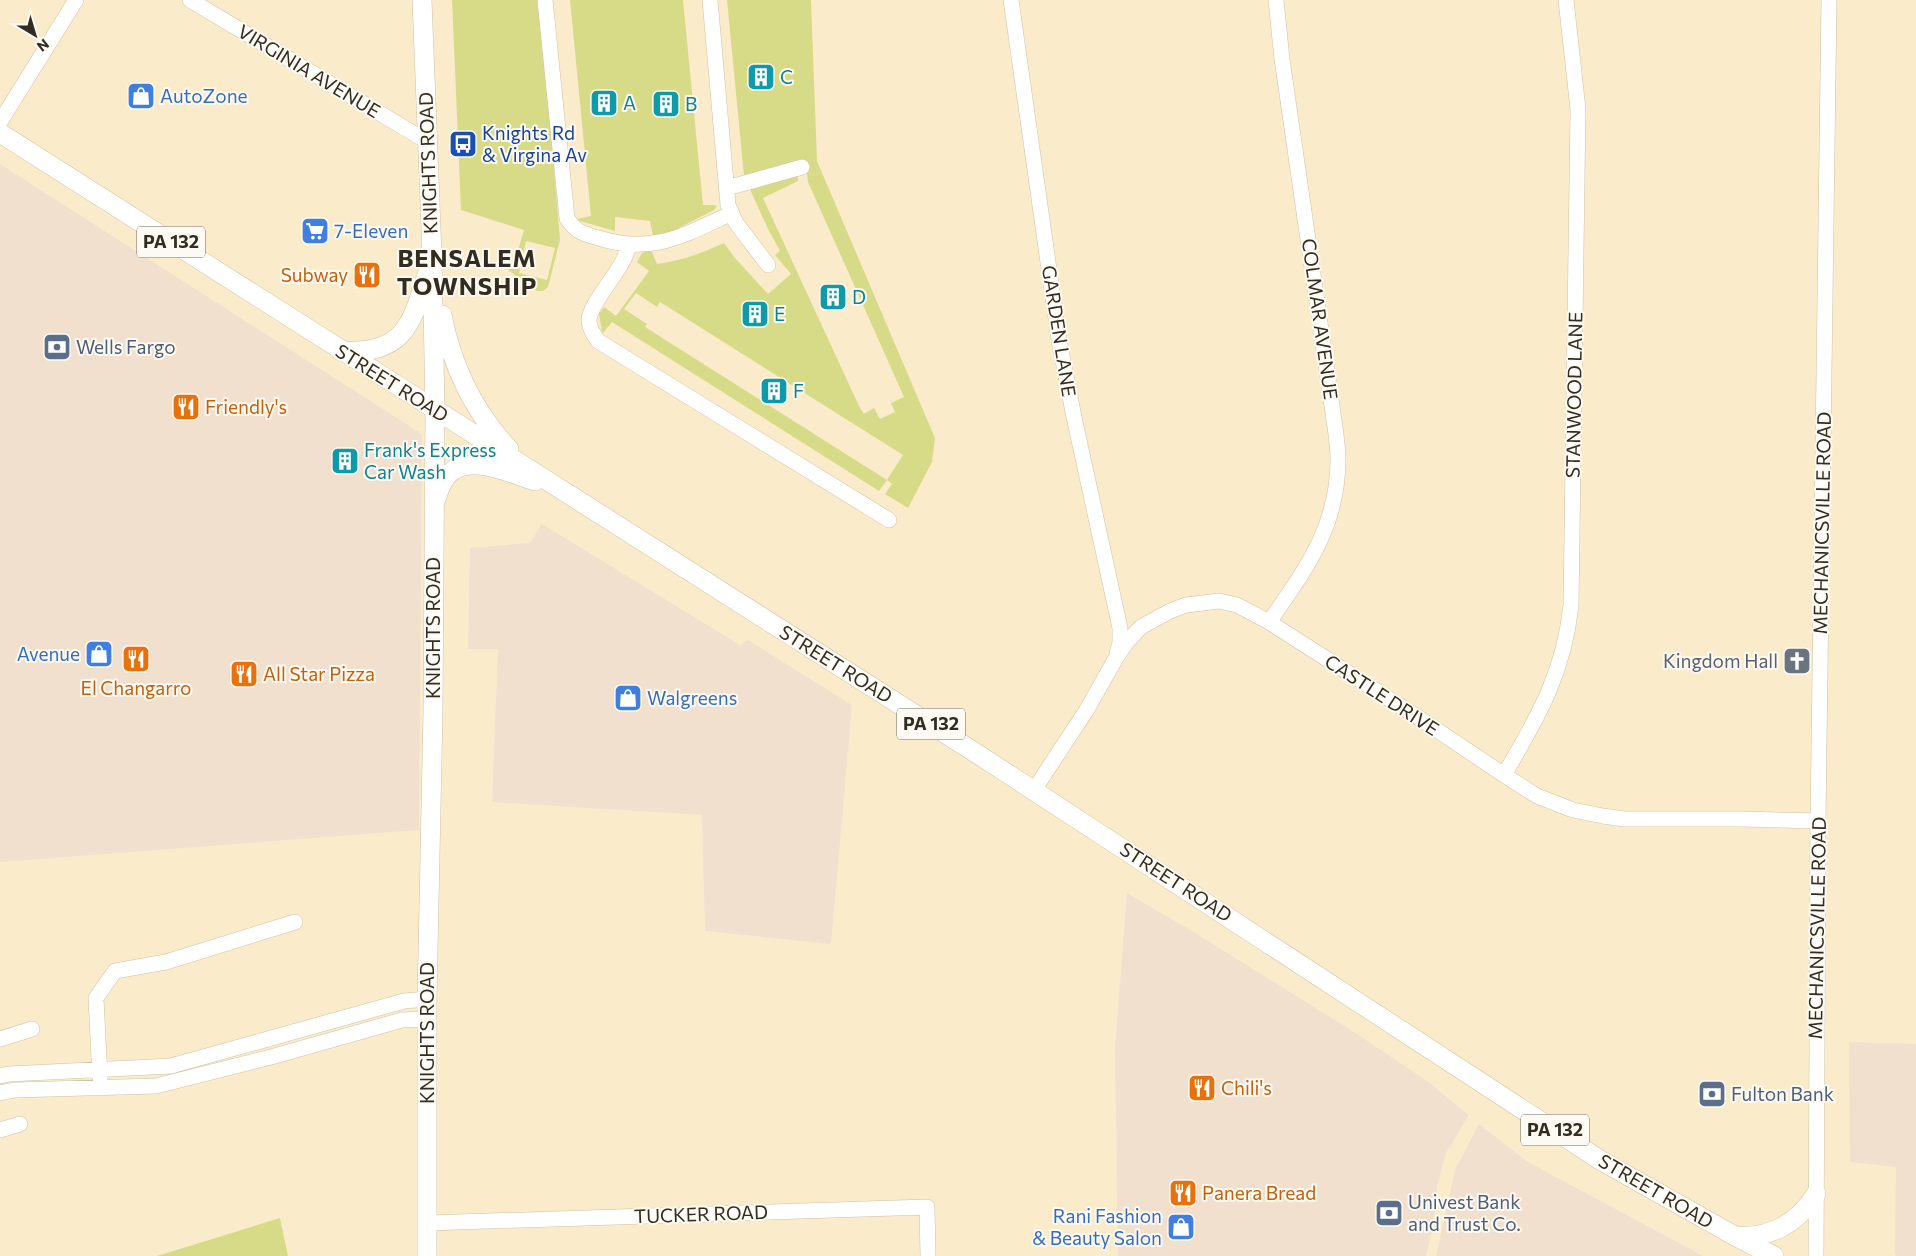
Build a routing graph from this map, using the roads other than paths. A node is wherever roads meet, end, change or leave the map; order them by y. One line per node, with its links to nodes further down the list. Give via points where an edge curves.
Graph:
1 (76, 0): 10 (street)
2 (190, 0): 12 (street, VIRGINIA AVENUE)
3 (422, 0): 12 (main road, KNIGHTS ROAD)
4 (545, 0): 16 (street, via 567,218 579,233)
5 (710, 0): 14 (street)
6 (1011, 0): 26 (street, GARDEN LANE, via 1060,340 1120,628)
7 (1276, 0): 25 (street, COLMAR AVENUE, via 1338,458 1333,505 1318,549)
8 (1566, 0): 27 (street, STANWOOD LANE, via 1578,109 1571,605 1561,658 1550,692)
9 (1829, 0): 29 (street, MECHANICSVILLE ROAD)
10 (0, 122)
11 (0, 133): 19 (main road, STREET ROAD / PA 132)
12 (428, 142): 17 (main road, KNIGHTS ROAD)
13 (802, 167): 14 (street)
14 (727, 188): 15 (street)
15 (730, 214): 16 (street, via 680,237 660,243); 18 (street)
16 (629, 245): 24 (street, via 624,261 591,310 589,321 598,341)
17 (432, 262): 19 (main road, via 417,307 403,333 379,347); 20 (main road, KNIGHTS ROAD); 21 (main road, via 447,343 466,390 490,429)
18 (768, 264)
19 (341, 350): 20 (main road, STREET ROAD / PA 132)
20 (435, 410): 21 (main road, STREET ROAD / PA 132); 23 (main road, KNIGHTS ROAD)
21 (535, 474): 22 (main road, STREET ROAD / PA 132)
22 (557, 488): 23 (main road, via 470,464 448,474 440,485); 28 (main road, STREET ROAD / PA 132)
23 (434, 513): 31 (main road, KNIGHTS ROAD)
24 (889, 520)
25 (1269, 622): 26 (street, CASTLE DRIVE, via 1237,605 1219,601 1186,604 1141,627); 27 (street, CASTLE DRIVE)
26 (1116, 658): 28 (street, CASTLE DRIVE)
27 (1504, 775): 29 (street, CASTLE DRIVE, via 1537,796 1573,810 1603,816 1624,819)
28 (1034, 790): 43 (main road, STREET ROAD / PA 132, via 1600,1160)
29 (1818, 821): 41 (street, MECHANICSVILLE ROAD)
30 (295, 922): 35 (street, via 166,962 115,971 96,998)
31 (427, 999): 32 (main road, KNIGHTS ROAD); 35 (street, via 404,1002 171,1066)
32 (427, 1019): 37 (street, via 402,1020 156,1086); 42 (main road, KNIGHTS ROAD)
33 (32, 1029): 34 (street)
34 (0, 1039)
35 (98, 1069): 36 (street); 37 (street)
36 (0, 1076)
37 (101, 1087): 38 (street)
38 (0, 1093)
39 (20, 1124): 40 (street)
40 (0, 1130)
41 (1816, 1194): 43 (main road, via 1808,1207 1784,1226 1766,1234); 47 (street, MECHANICSVILLE ROAD)
42 (427, 1223): 44 (main road, KNIGHTS ROAD); 45 (street, TUCKER ROAD, via 927,1208)
43 (1733, 1235): 46 (main road, STREET ROAD / PA 132)
44 (426, 1256)
45 (928, 1256)
46 (1774, 1256)
47 (1816, 1256)

